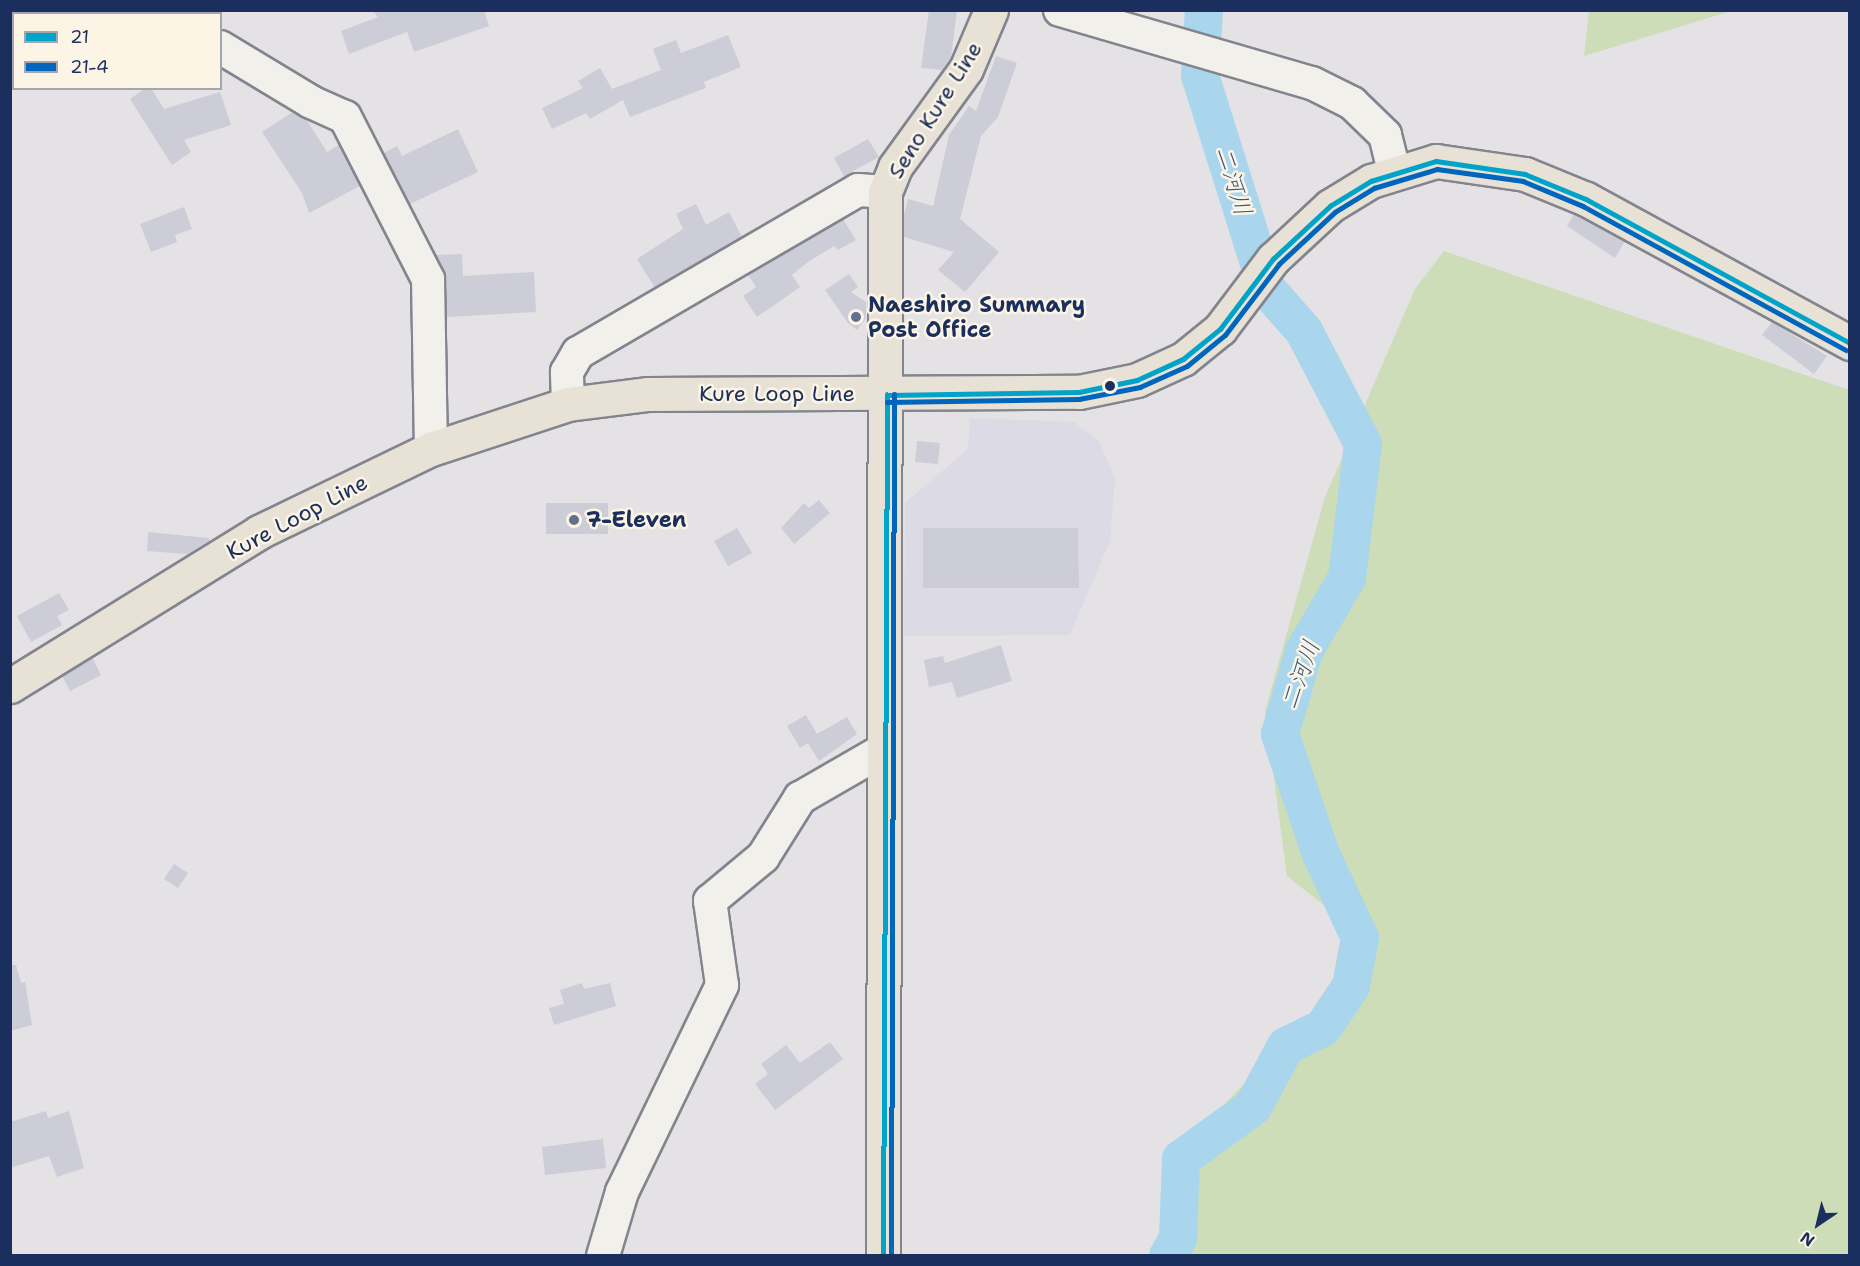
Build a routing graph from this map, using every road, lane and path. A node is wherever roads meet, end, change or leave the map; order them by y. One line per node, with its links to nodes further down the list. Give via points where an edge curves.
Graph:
1 (991, 10): 5 (main road, Seno Kure Line, via 966,69 895,167)
2 (1060, 10): 4 (street, via 1312,83 1352,103 1385,135)
3 (222, 48): 9 (street, via 311,102 345,117 428,279)
4 (1394, 172): 6 (main road, Kure Loop Line, via 1436,161 1525,174 1586,199); 7 (main road, Kure Loop Line, via 1330,206 1273,259 1220,329 1183,359 1137,380 1079,392)
5 (885, 192): 7 (main road, Seno Kure Line); 8 (street, via 858,190 578,352 567,372)
6 (1850, 343)
7 (887, 395): 8 (main road, Kure Loop Line, via 648,394); 11 (main road, Seno Kure Line)
8 (568, 404): 9 (main road, Kure Loop Line)
9 (431, 449): 10 (main road, Kure Loop Line, via 259,532)
10 (10, 686)
11 (884, 750): 12 (street, via 800,798 763,857 710,900 722,985 622,1192); 13 (main road, Seno Kure Line)
12 (603, 1256)
13 (883, 1256)

